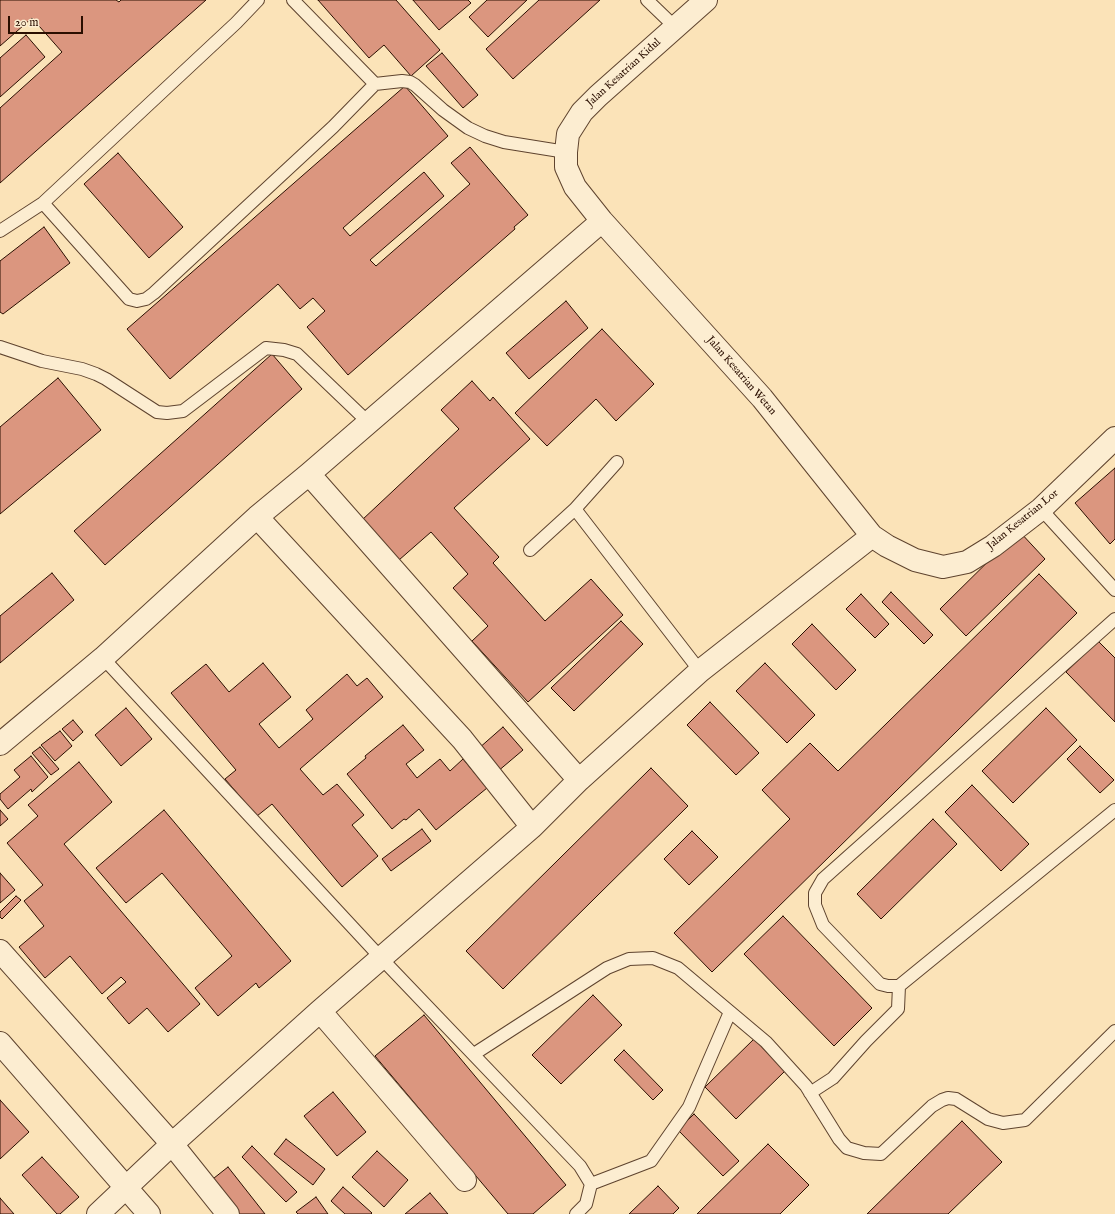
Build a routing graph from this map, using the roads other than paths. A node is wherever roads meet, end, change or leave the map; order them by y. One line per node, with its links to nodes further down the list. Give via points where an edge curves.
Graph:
1 (258, 0): 8 (lane)
2 (293, 0): 6 (lane)
3 (646, 0): 5 (lane)
4 (706, 0): 5 (street, Jalan Kesatrian Kidul)
5 (675, 27): 7 (street, Jalan Kesatrian Kidul, via 582,112 568,134)
6 (375, 84): 7 (lane, via 410,82 443,110 468,128 485,136 504,142); 8 (lane, via 333,127 146,299 128,299)
7 (566, 152): 9 (street, Jalan Kesatrian Kidul, via 566,167 575,187)
8 (44, 203): 10 (lane)
9 (602, 221): 12 (street); 19 (street, Jalan Kesatrian Wetan, via 762,398)
10 (0, 232)
11 (0, 347): 12 (lane, via 42,361 96,374 157,412 167,413 183,411 266,348 284,350 297,354)
12 (368, 422): 15 (street)
13 (1115, 438): 17 (street, Jalan Kesatrian Lor)
14 (617, 462): 16 (lane)
15 (309, 474): 18 (street); 26 (street)
16 (575, 509): 20 (lane); 24 (lane)
17 (1041, 509): 19 (street, Jalan Kesatrian Lor, via 993,546 967,562 943,567 915,560); 21 (lane)
18 (257, 517): 23 (street); 28 (street, via 462,739)
19 (872, 536): 24 (street)
20 (530, 550)
21 (1115, 590)
22 (1115, 620): 31 (lane, via 823,879 815,893 815,905 823,925 880,984)
23 (103, 658): 25 (street); 30 (lane)
24 (700, 671): 26 (street)
25 (0, 744)
26 (579, 780): 28 (street)
27 (1115, 810): 31 (lane)
28 (532, 827): 30 (street)
29 (0, 950): 38 (street)
30 (382, 959): 32 (street); 36 (lane)
31 (899, 986): 37 (lane, via 898,1009 833,1078)
32 (320, 1012): 38 (street); 39 (street)
33 (730, 1012): 36 (lane, via 678,968 652,958 629,959 607,968); 37 (lane, via 766,1042); 40 (lane, via 689,1106 651,1161)
34 (1115, 1031): 37 (lane, via 1025,1120 1003,1123 988,1119 948,1098 932,1106 881,1154 847,1148)
35 (0, 1043): 41 (street)
36 (474, 1054): 40 (lane, via 580,1166)
37 (810, 1093)
38 (172, 1144): 41 (street); 44 (street)
39 (465, 1180)
40 (591, 1184): 45 (lane, via 586,1204)
41 (125, 1188): 42 (street); 43 (street)
42 (98, 1214)
43 (149, 1214)
44 (228, 1214)
45 (576, 1214)

